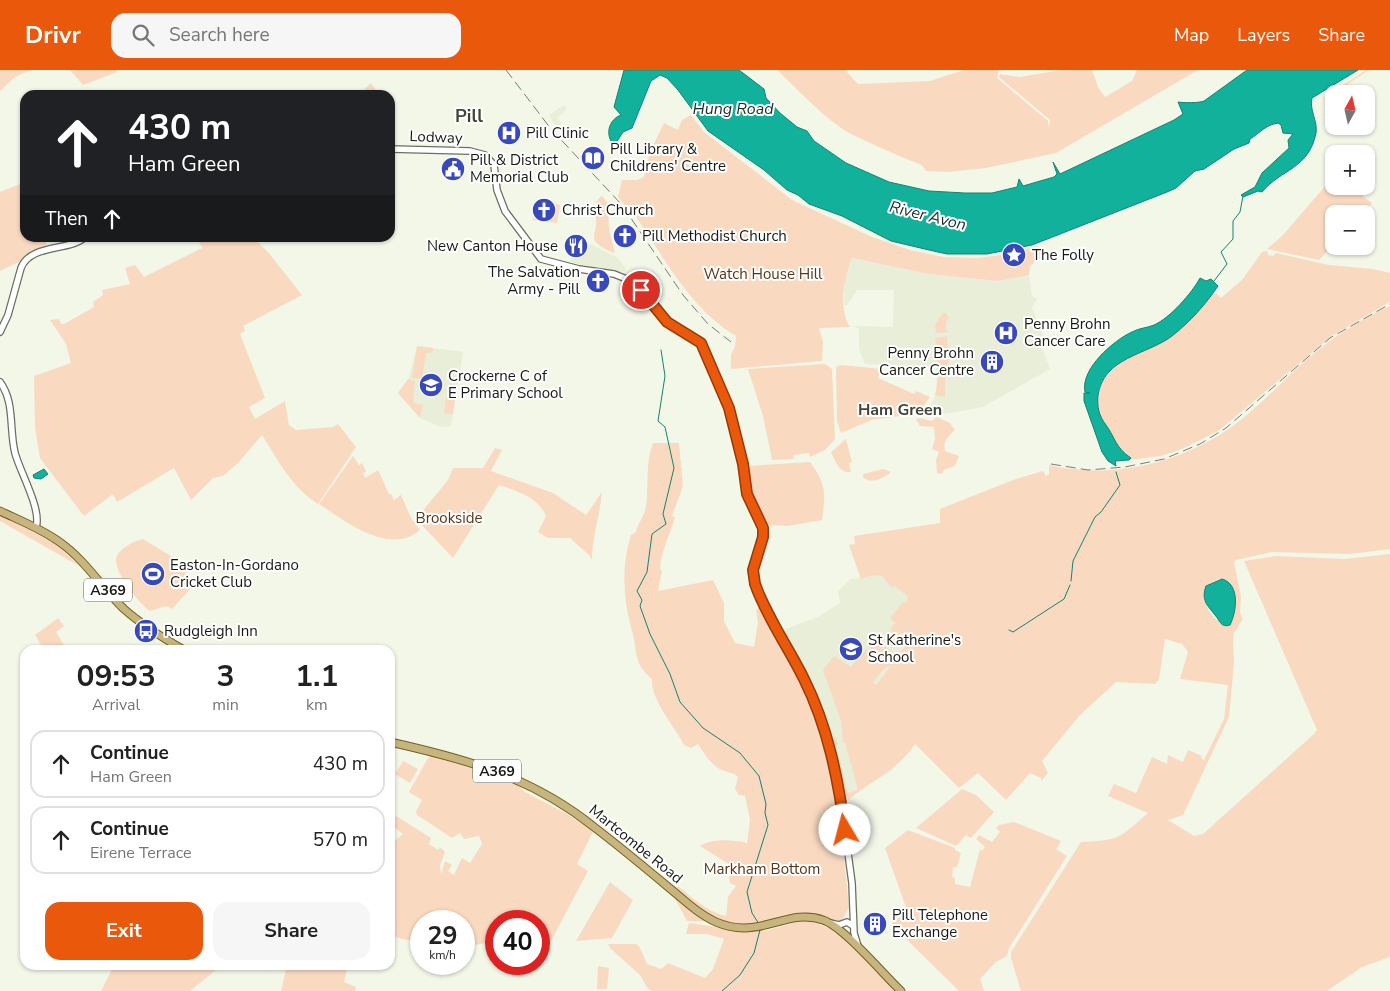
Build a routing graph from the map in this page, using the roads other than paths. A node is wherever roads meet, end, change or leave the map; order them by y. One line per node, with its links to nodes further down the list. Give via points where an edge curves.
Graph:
1 (395, 149): 9 (street, Lodway, via 480,153 489,158 494,165 500,199 509,219 541,259 625,278 641,290 673,326 701,343 729,408 747,494 763,528 753,576 764,604 806,681 828,742 847,842)
2 (79, 242): 3 (street, via 59,245 25,261)
3 (0, 332)
4 (0, 382): 6 (street, via 10,405 15,453 36,512)
5 (0, 511): 6 (main road, A369)
6 (36, 527): 7 (main road, A369, via 64,546 124,609)
7 (177, 645)
8 (395, 743): 11 (main road, Martcombe Road / A369, via 486,766 538,790 592,825 703,915 729,926 756,928 808,917)
9 (852, 913): 10 (street); 12 (street)
10 (847, 922): 11 (street, via 839,925); 12 (street); 13 (street)
11 (830, 923): 13 (main road, Martcombe Road / A369)
12 (853, 926): 13 (street)
13 (849, 936): 14 (main road, Martcombe Road / A369)
14 (901, 991)

